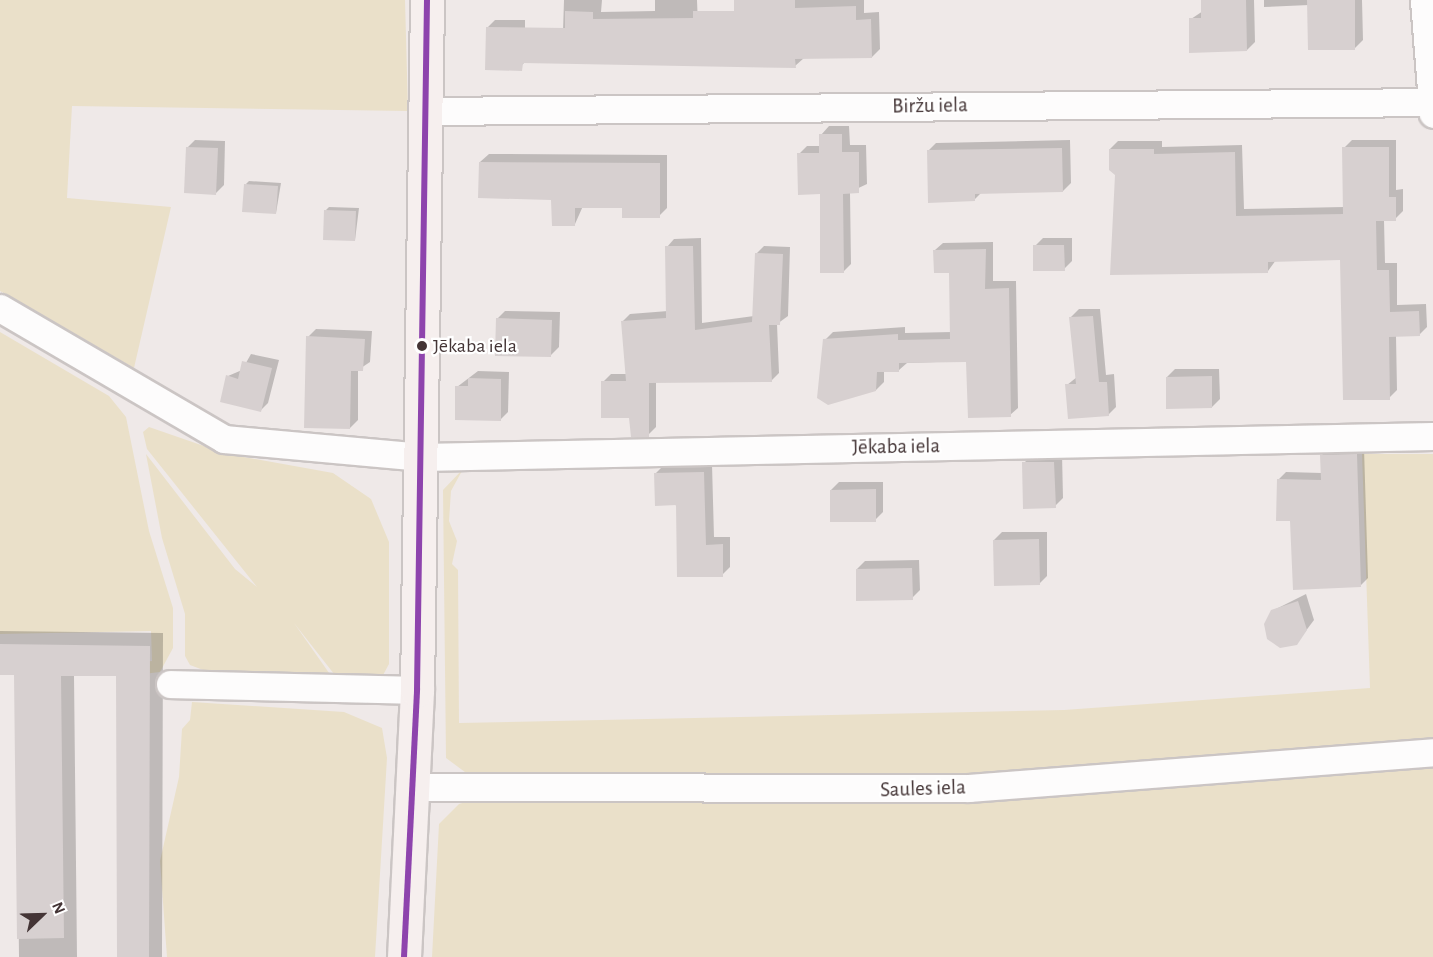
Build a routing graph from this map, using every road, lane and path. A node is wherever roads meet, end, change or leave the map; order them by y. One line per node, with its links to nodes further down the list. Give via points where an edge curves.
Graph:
1 (427, 0): 4 (street)
2 (1424, 0): 3 (street)
3 (1433, 108): 4 (street, Biržu iela)
4 (428, 111): 7 (street)
5 (0, 308): 7 (street, Jēkaba iela, via 224,439)
6 (1433, 436): 7 (street, Jēkaba iela)
7 (422, 457): 9 (street)
8 (170, 684): 9 (street)
9 (417, 690): 11 (street)
10 (1433, 752): 11 (street, Saules iela, via 969,788)
11 (412, 787): 12 (street)
12 (404, 957)

